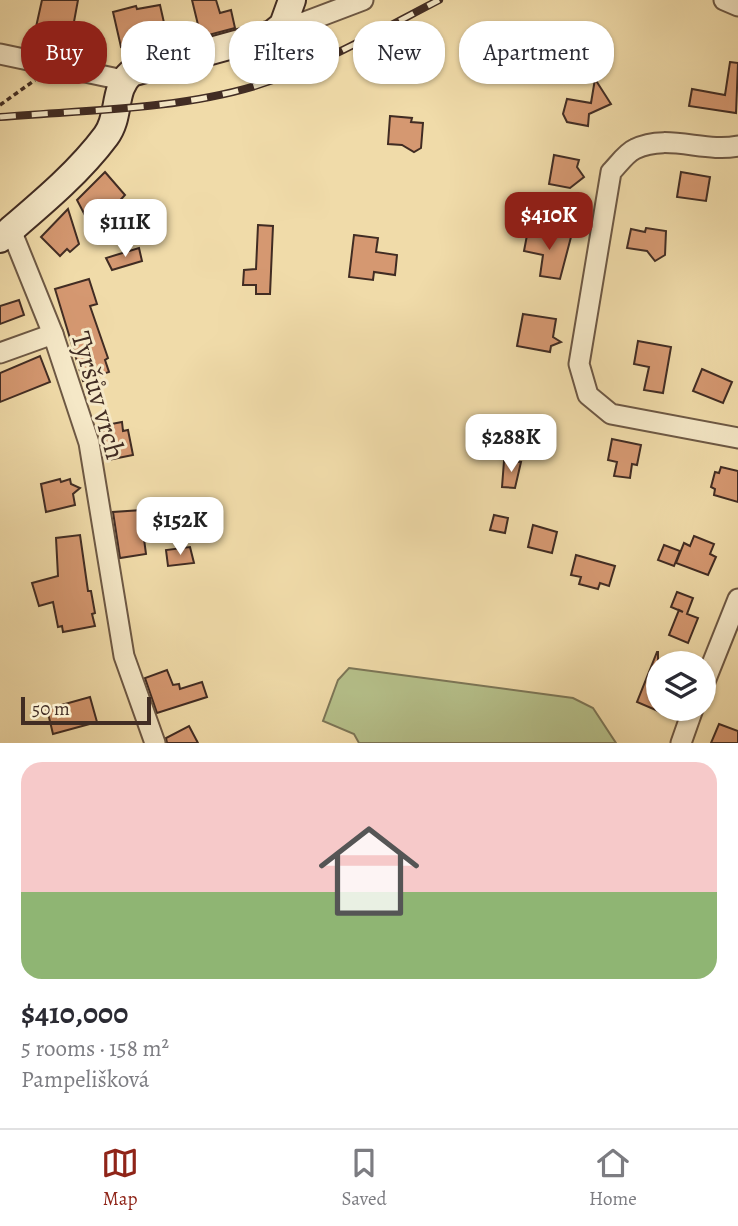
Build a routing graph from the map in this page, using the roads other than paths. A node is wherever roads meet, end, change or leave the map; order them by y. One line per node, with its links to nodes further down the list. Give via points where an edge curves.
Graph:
1 (292, 0): 5 (street)
2 (363, 0): 6 (street)
3 (724, 0): 4 (street)
4 (738, 6)
5 (285, 21)
6 (308, 21)
7 (0, 54): 8 (street)
8 (121, 80)
9 (121, 84): 11 (street, via 114,122 106,136)
10 (738, 146): 14 (street, via 660,142 633,150 611,172 579,363 588,395 611,414)
11 (6, 234): 12 (street, Tyršův vrch)
12 (53, 334): 13 (street); 18 (street, Tyršův vrch, via 89,443 124,656)
13 (0, 353)
14 (738, 438)
15 (738, 599): 16 (street)
16 (716, 654)
17 (689, 721): 19 (street)
18 (155, 743)
19 (681, 743)

